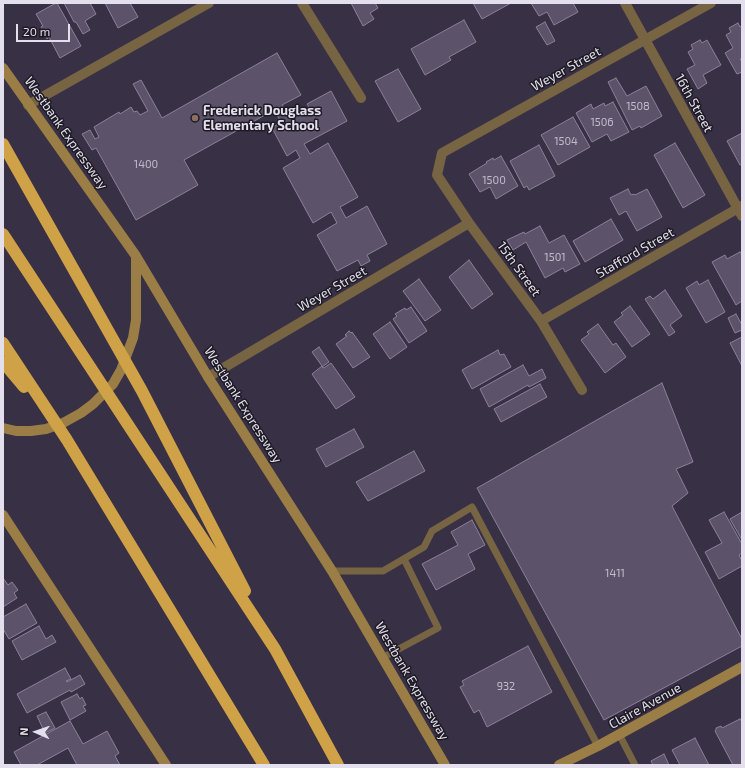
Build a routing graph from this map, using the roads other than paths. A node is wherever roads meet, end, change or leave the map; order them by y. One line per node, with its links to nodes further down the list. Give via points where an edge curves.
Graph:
1 (209, 3): 8 (street)
2 (302, 3): 7 (street)
3 (625, 3): 5 (street, 16th Street)
4 (712, 3): 5 (street, Weyer Street)
5 (645, 41): 10 (street, Weyer Street, via 442,153); 11 (street, 16th Street)
6 (3, 68): 8 (main road, Westbank Expressway)
7 (361, 98)
8 (28, 105): 14 (main road, Westbank Expressway)
9 (3, 144): 25 (highway, via 138,384)
10 (440, 163): 12 (street, 15th Street, via 437,175)
11 (741, 210): 15 (street, Stafford Street)
12 (470, 224): 15 (street, 15th Street); 18 (street, Weyer Street)
13 (3, 234): 25 (highway)
14 (136, 256): 18 (main road, Westbank Expressway); 20 (main road, via 136,320 133,338 113,384 93,404 63,423 31,432)
15 (541, 321): 19 (street, 15th Street)
16 (3, 343): 21 (highway)
17 (3, 362): 21 (highway)
18 (208, 377): 24 (main road, Westbank Expressway)
19 (582, 390)
20 (3, 428)
21 (66, 440): 31 (highway)
22 (3, 515): 30 (main road)
23 (404, 559): 24 (lane, via 383,571); 26 (lane, via 438,628); 29 (lane, via 424,546 432,531 472,507)
24 (332, 572): 26 (main road, Westbank Expressway)
25 (275, 649): 32 (highway)
26 (382, 658): 33 (main road, Westbank Expressway)
27 (742, 667): 28 (main road, Claire Avenue)
28 (619, 734): 29 (main road, Claire Avenue); 35 (lane)
29 (598, 746): 34 (main road, Claire Avenue)
30 (166, 765)
31 (264, 765)
32 (338, 765)
33 (445, 765)
34 (559, 765)
35 (634, 765)

